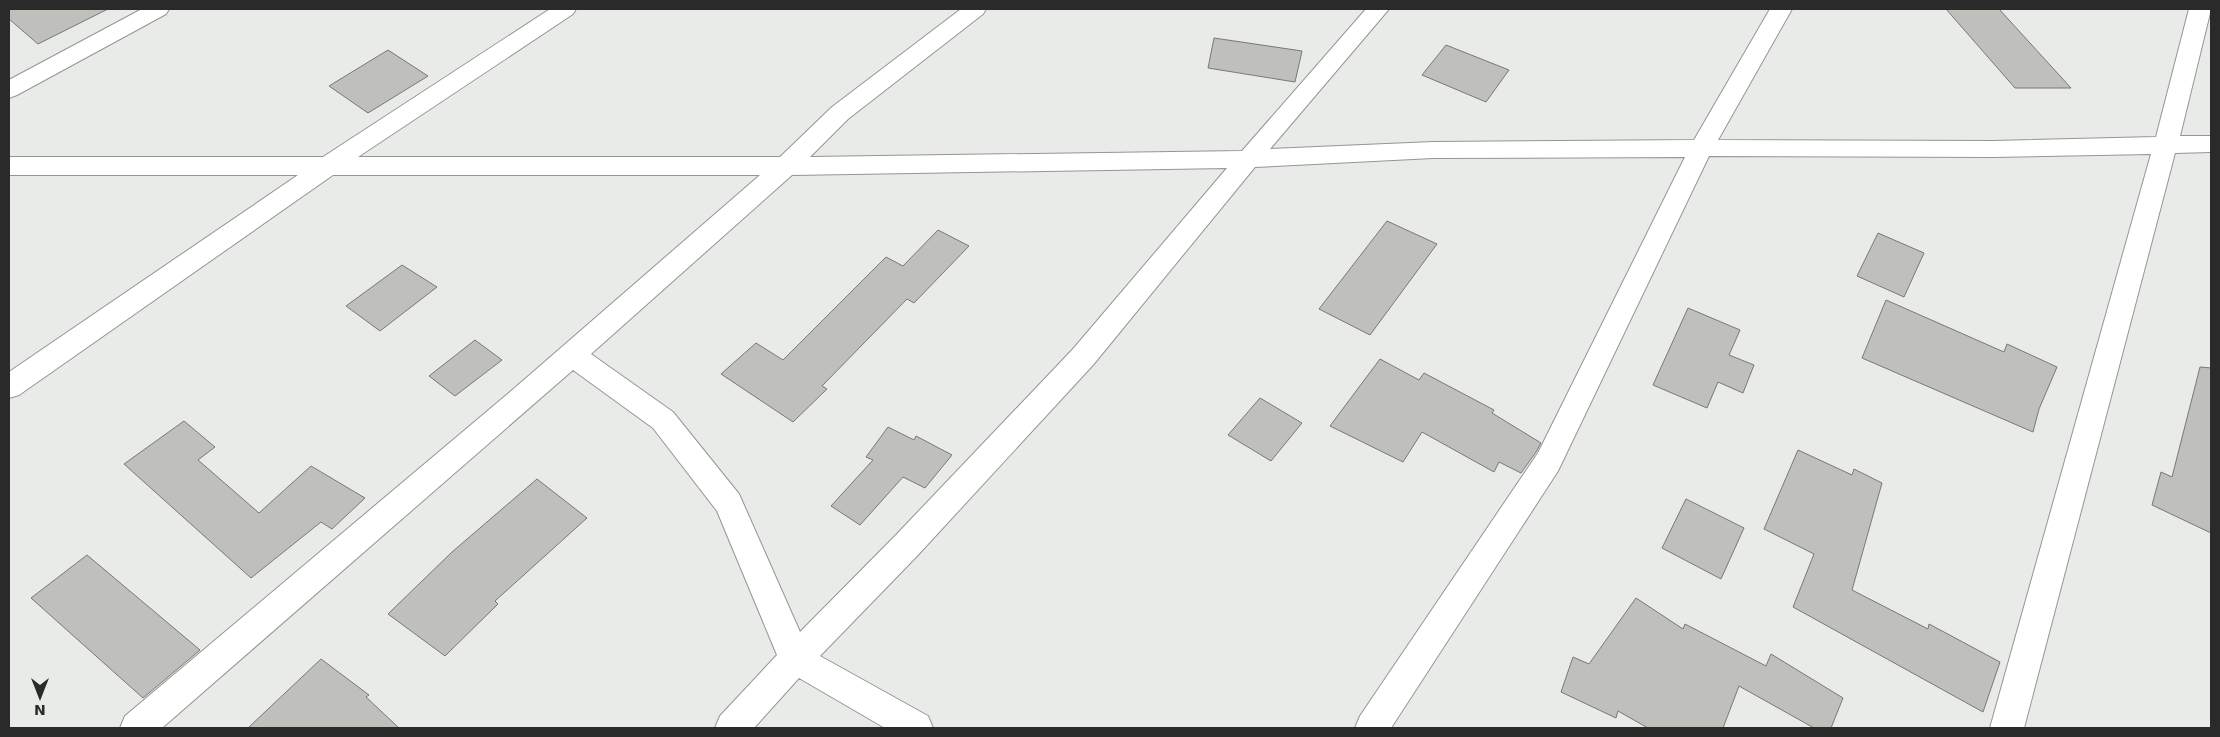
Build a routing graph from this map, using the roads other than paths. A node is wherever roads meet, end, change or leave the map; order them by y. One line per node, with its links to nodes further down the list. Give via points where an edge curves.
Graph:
1 (158, 9): 7 (street)
2 (565, 9): 12 (street)
3 (975, 9): 14 (street, via 840,113)
4 (1378, 9): 11 (street)
5 (1781, 9): 10 (street)
6 (2200, 9): 8 (street)
7 (9, 90)
8 (2166, 144): 9 (street); 10 (street, via 1993,149); 22 (street)
9 (2211, 144)
10 (1701, 148): 11 (street, via 1433,150); 21 (street, via 1548,462)
11 (1248, 159): 14 (street); 17 (street, via 1083,357 906,546)
12 (329, 165): 13 (street); 14 (street); 16 (street)
13 (9, 166)
14 (786, 166): 15 (street)
15 (571, 354): 17 (street, via 663,420 729,503); 18 (street)
16 (9, 387)
17 (794, 659): 19 (street); 20 (street)
18 (136, 728)
19 (732, 728)
20 (916, 728)
21 (1372, 728)
22 (2007, 728)

